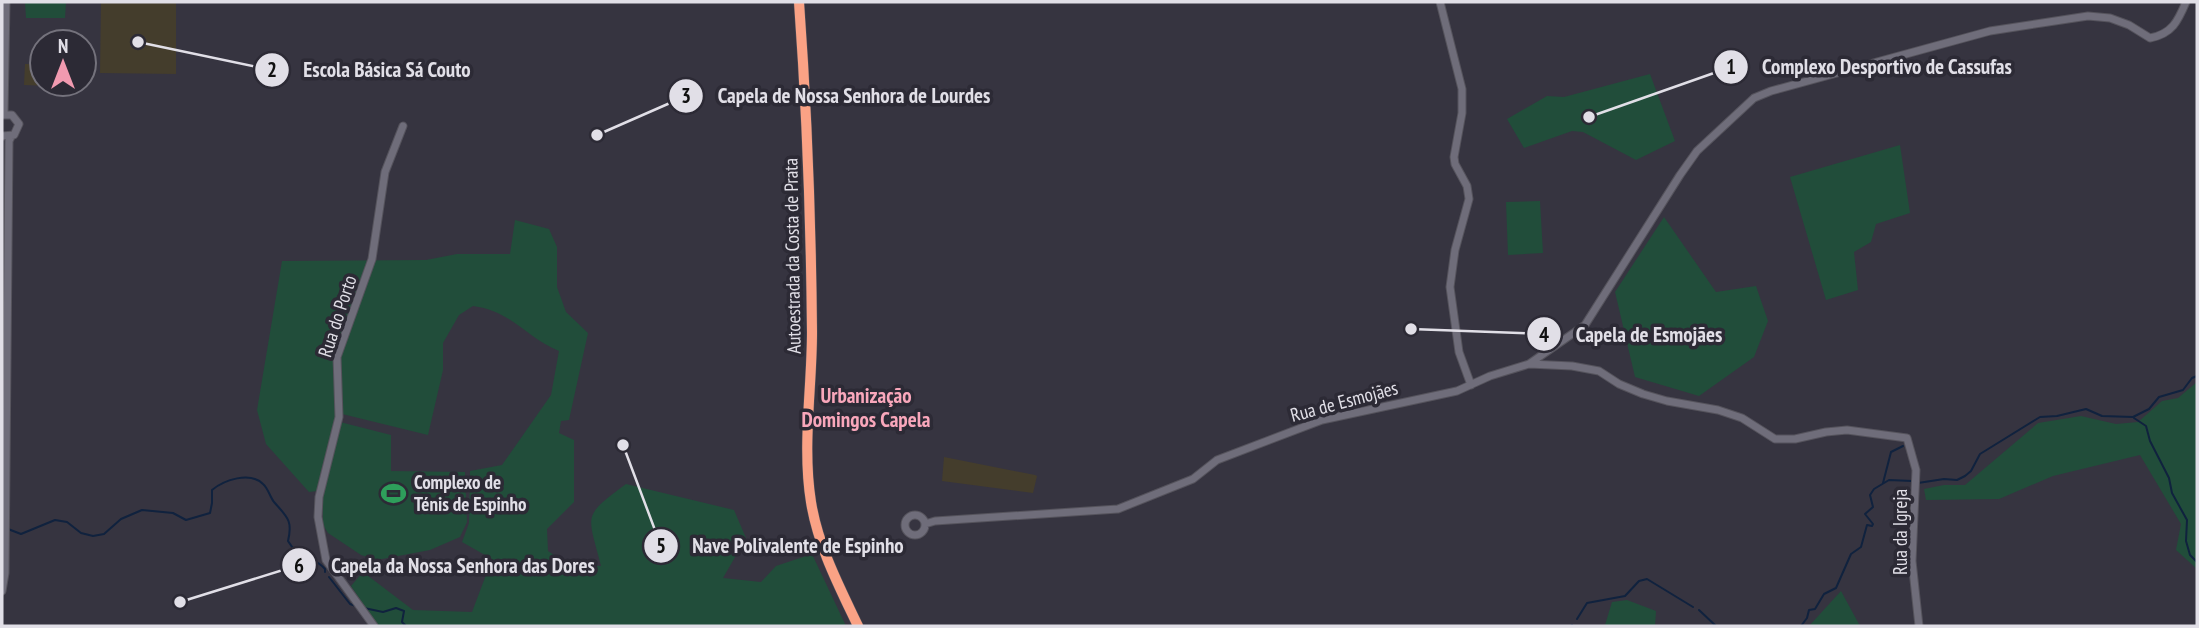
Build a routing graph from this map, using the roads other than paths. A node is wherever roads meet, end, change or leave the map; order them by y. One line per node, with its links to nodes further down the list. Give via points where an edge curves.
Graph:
1 (8, 2): 6 (main road)
2 (792, 2): 15 (highway, Autoestrada da Costa de Prata, via 805,209 803,480 816,543)
3 (799, 2): 16 (highway, Autoestrada da Costa de Prata, via 810,209 808,480 821,542)
4 (1440, 2): 10 (main road, via 1462,89 1454,157 1469,200 1455,250 1451,296 1459,352)
5 (2186, 2): 9 (main road, Rua de Esmojães, via 2171,30 2162,36 2150,38 2110,18 2088,16 1975,35 1754,98 1679,175 1586,325)
6 (5, 114): 8 (main road, via 19,124 18,131)
7 (403, 126): 14 (main road, Rua do Porto, via 385,172 372,259 337,357 339,418 319,496 326,560)
8 (5, 136): 11 (main road); 13 (main road, via 9,141)
9 (1528, 364): 10 (main road, Rua de Esmojães); 17 (main road, Rua da Igreja, via 1599,371 1630,389 1730,414 1774,439 1847,430 1907,438 1916,470 1912,552)
10 (1475, 384): 12 (main road, Rua de Esmojães, via 1322,420 1217,460 1193,479 1118,509)
11 (2, 442)
12 (924, 521)
13 (2, 591)
14 (374, 626)
15 (852, 626)
16 (859, 626)
17 (1919, 626)

